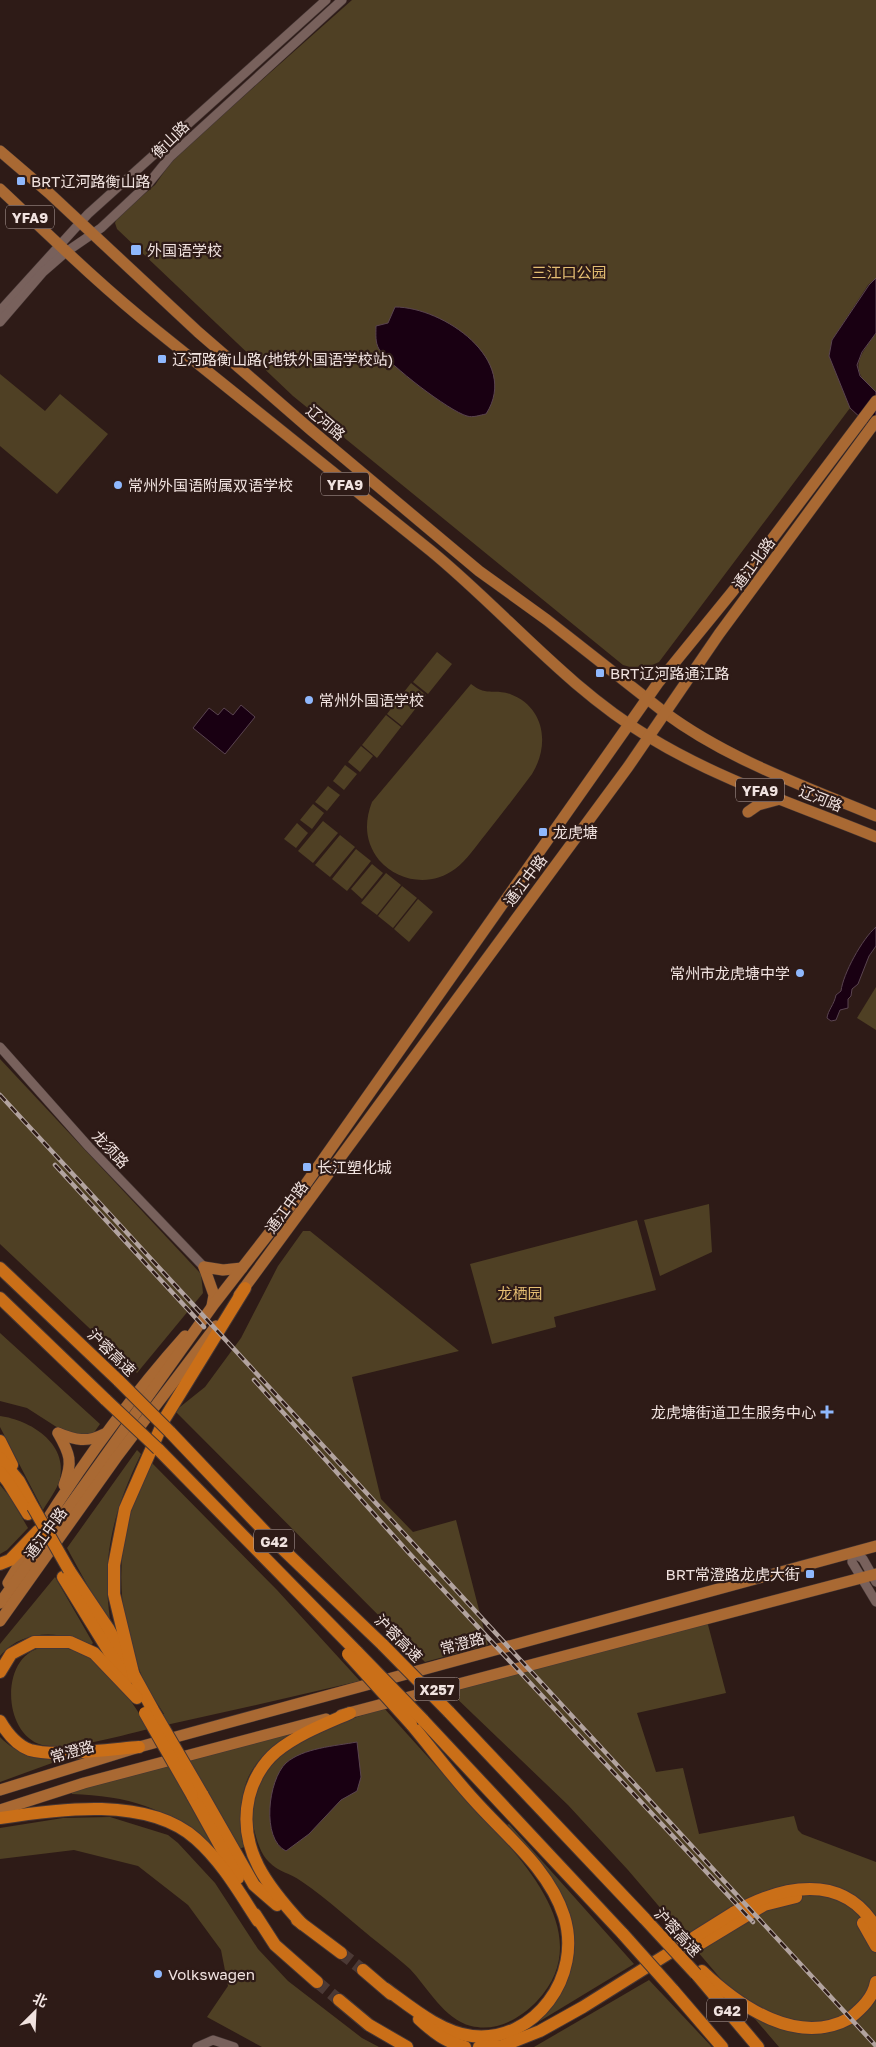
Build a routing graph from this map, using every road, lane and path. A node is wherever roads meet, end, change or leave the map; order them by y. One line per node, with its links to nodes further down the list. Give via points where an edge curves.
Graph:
1 (326, 0): 5 (street, 衡山路)
2 (342, 0): 6 (street, 衡山路, via 170,156 148,184)
3 (0, 151): 5 (main road, 辽河路 / YFA9)
4 (0, 189): 7 (main road, YFA9)
5 (81, 223): 6 (main road, 辽河路 / YFA9); 7 (street, 衡山路)
6 (91, 233): 7 (street, 衡山路); 12 (main road, 辽河路 / YFA9, via 205,338 479,571)
7 (63, 249): 8 (street, 衡山路); 9 (street, 衡山路); 14 (main road, YFA9, via 154,329 431,552 532,644)
8 (0, 312)
9 (0, 322)
10 (876, 401): 12 (main road, 通江北路)
11 (876, 421): 13 (main road, 通江北路)
12 (647, 699): 13 (main road, YFA9); 14 (main road, 通江北路)
13 (664, 712): 15 (main road, 通江北路); 18 (main road, 辽河路 / YFA9, via 683,726 753,764)
14 (630, 725): 15 (main road, YFA9); 23 (main road, 通江中路, via 291,1205)
15 (647, 737): 16 (main road, 辽河路 / YFA9); 24 (main road, 通江中路)
16 (741, 782): 17 (main road, 辽河路 / YFA9); 17 (main road, via 750,793 752,802 748,812 758,805)
17 (782, 798): 19 (main road, 辽河路 / YFA9)
18 (876, 816)
19 (876, 837)
20 (0, 1047): 22 (street, 龙须路)
21 (0, 1268): 62 (highway, 沪蓉高速 / G42, bridge, via 119,1381 268,1535 383,1645)
22 (204, 1268): 23 (main road); 26 (main road)
23 (242, 1268): 26 (main road, 通江中路)
24 (245, 1288): 43 (main road, 通江中路, via 116,1458); 45 (highway, via 166,1418 125,1509 115,1558 114,1594)
25 (0, 1298): 50 (highway, bridge, via 220,1510)
26 (214, 1304): 27 (main road); 42 (main road, 通江中路)
27 (107, 1432): 32 (main road); 32 (main road, via 93,1440 81,1441 58,1434 68,1450 70,1461)
28 (0, 1441): 31 (highway)
29 (0, 1458): 31 (highway)
30 (0, 1472): 33 (highway)
31 (19, 1482): 33 (highway)
32 (60, 1497): 34 (main road)
33 (30, 1510): 38 (highway)
34 (38, 1531): 37 (highway, via 17,1554); 40 (main road)
35 (876, 1546): 36 (main road, 常澄路 / X257)
36 (853, 1552): 39 (street, via 852,1562); 51 (main road, 常澄路 / X257)
37 (0, 1564)
38 (66, 1574): 45 (highway, via 108,1628); 46 (highway)
39 (871, 1577): 41 (street); 48 (main road, X257)
40 (0, 1595)
41 (876, 1602)
42 (0, 1603)
43 (0, 1621)
44 (0, 1672): 46 (highway, via 11,1654 34,1642 70,1642 94,1653)
45 (134, 1677): 47 (highway)
46 (136, 1698): 47 (highway)
47 (149, 1711): 53 (highway, bridge)
48 (350, 1713): 54 (main road, X257, via 84,1783); 57 (highway, via 308,1732 275,1753 258,1774 249,1796 245,1820 252,1855 276,1896)
49 (0, 1721): 51 (highway, via 16,1742 30,1750 60,1752)
50 (417, 1722): 65 (highway, via 474,1800 550,1886 564,1916 568,1947 562,1976 547,2004 525,2025 491,2036 466,2034 440,2026); 75 (highway, G42, bridge, via 623,1934)
51 (139, 1747): 52 (main road, 常澄路 / X257)
52 (0, 1790)
53 (197, 1794): 56 (highway); 57 (highway, via 254,1885)
54 (0, 1810)
55 (0, 1818): 56 (highway, via 100,1807 172,1823 194,1837 210,1853)
56 (258, 1921): 63 (highway, via 275,1945)
57 (302, 1924): 60 (highway)
58 (876, 1928): 73 (highway, via 860,1908 838,1895 810,1889 777,1892 733,1913 540,2031 502,2046)
59 (876, 1946): 74 (highway, via 861,1920 834,1901 818,1897 786,1899 764,1905)
60 (342, 1953)
61 (363, 1970): 65 (highway)
62 (699, 1972): 64 (highway, via 766,2023 789,2034 818,2035 846,2022 865,2005 875,1990); 76 (highway, 沪蓉高速 / G42)
63 (317, 1982)
64 (876, 1982)
65 (386, 1989): 72 (highway, via 438,2036 451,2044)
66 (339, 2000): 67 (highway)
67 (389, 2038): 70 (highway); 71 (highway)
68 (197, 2047): 69 (street, via 213,2040)
69 (234, 2047)
70 (407, 2047)
71 (416, 2047)
72 (465, 2047)
73 (478, 2047)
74 (524, 2047)
75 (722, 2047)
76 (758, 2047)

